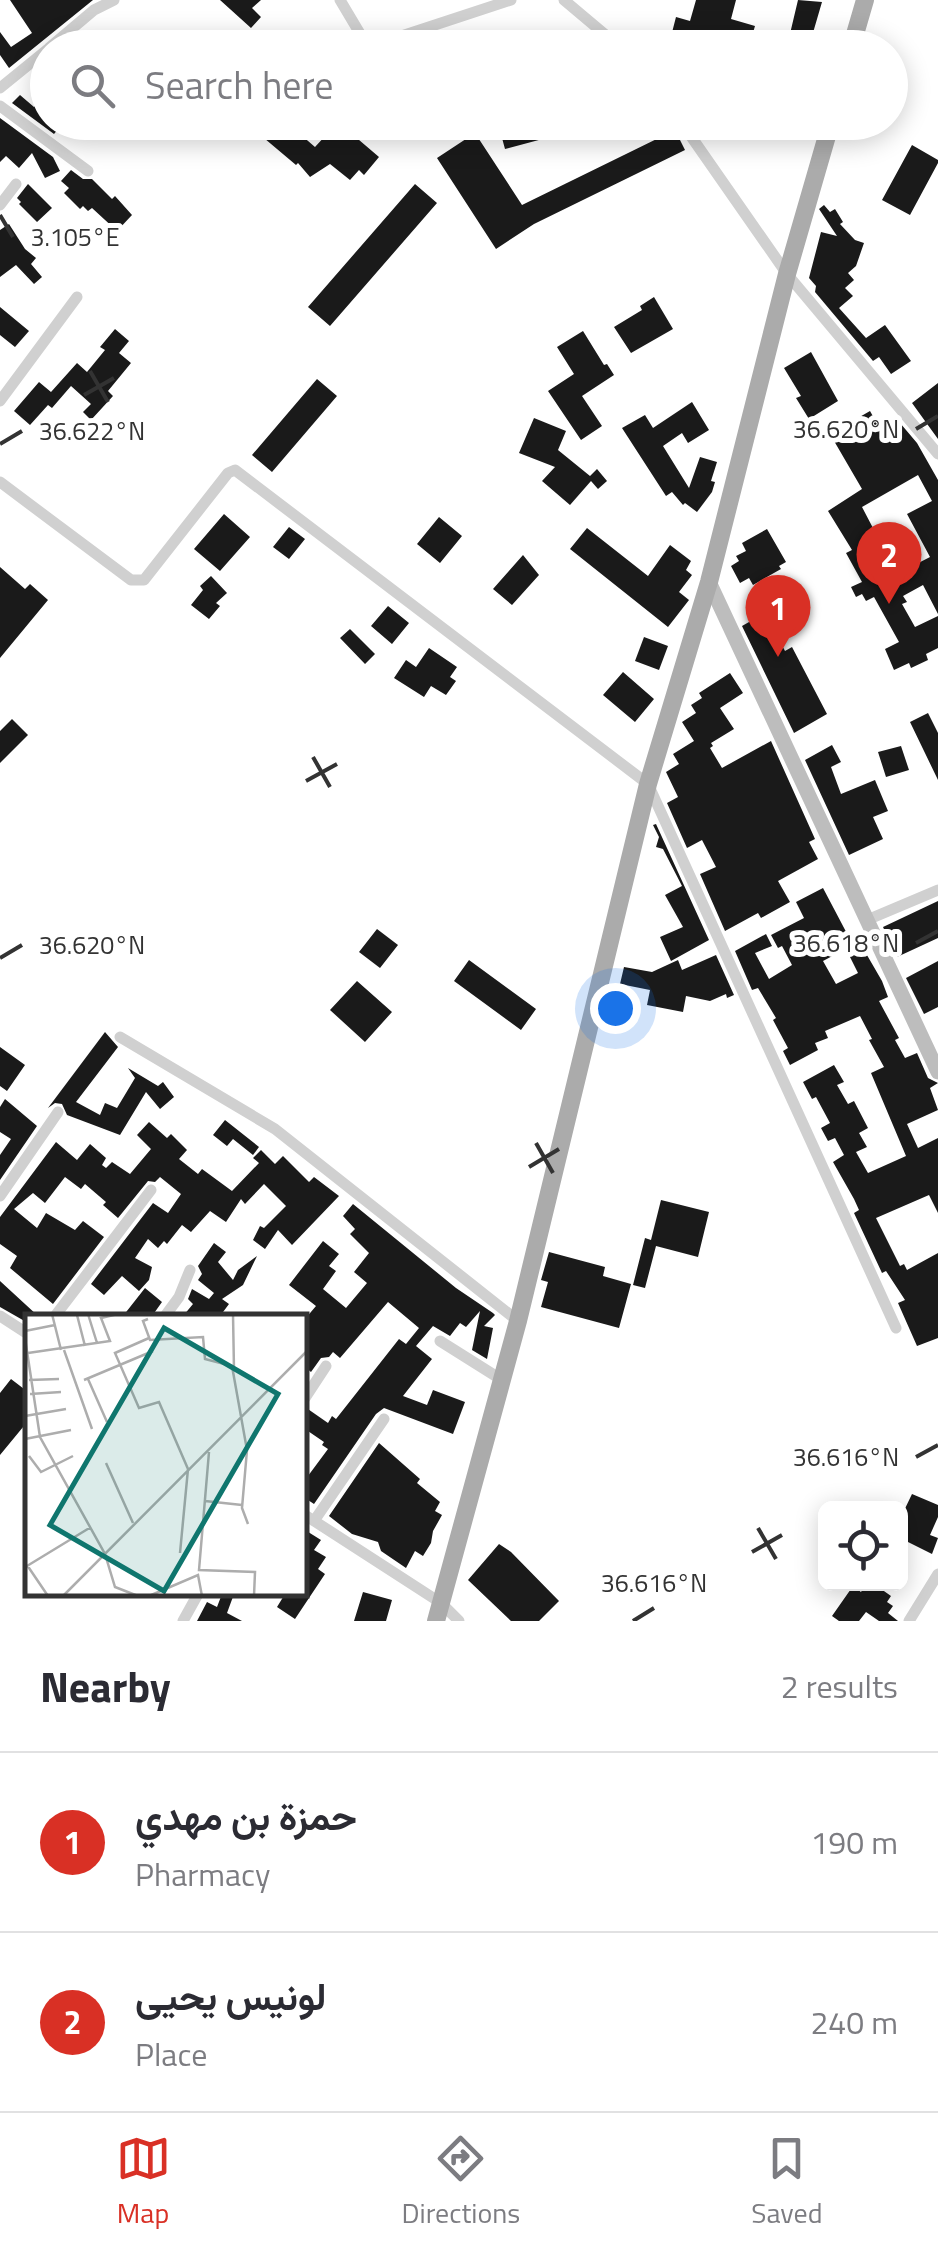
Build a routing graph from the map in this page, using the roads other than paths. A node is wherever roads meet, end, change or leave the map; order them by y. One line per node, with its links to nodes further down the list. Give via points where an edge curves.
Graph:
1 (114, 0): 8 (street)
2 (340, 0): 9 (street)
3 (511, 0): 10 (street)
4 (564, 0): 7 (street)
5 (585, 0): 7 (street)
6 (864, 0): 12 (main road)
7 (584, 16): 11 (street)
8 (70, 30)
9 (358, 30)
10 (418, 30)
11 (600, 30)
12 (856, 30)
13 (30, 63): 14 (street)
14 (0, 88)
15 (0, 106): 16 (street)
16 (30, 128)
17 (46, 140): 20 (street)
18 (693, 140): 23 (street)
19 (826, 140): 23 (main road)
20 (88, 171)
21 (16, 184): 22 (street)
22 (0, 205)
23 (787, 274): 26 (street); 28 (main road)
24 (77, 297): 25 (street)
25 (0, 401)
26 (938, 454)
27 (0, 482): 29 (street, via 131,580 144,580 235,470)
28 (709, 582): 29 (main road); 31 (street)
29 (648, 784): 41 (main road); 42 (street)
30 (938, 890): 31 (street)
31 (867, 920): 33 (street)
32 (120, 1037): 41 (street, via 276,1129)
33 (938, 1072)
34 (58, 1112): 36 (street)
35 (150, 1190): 38 (street)
36 (0, 1196)
37 (190, 1270): 39 (street)
38 (57, 1314)
39 (166, 1314)
40 (0, 1316): 43 (street)
41 (518, 1321): 46 (main road)
42 (896, 1328)
43 (25, 1332)
44 (440, 1341): 46 (street)
45 (326, 1366): 47 (street)
46 (502, 1380): 52 (main road)
47 (308, 1393)
48 (384, 1419): 49 (street)
49 (310, 1518): 52 (street)
50 (938, 1574): 55 (street)
51 (197, 1596): 53 (street)
52 (438, 1612): 54 (street)
53 (183, 1621)
54 (459, 1621)
55 (909, 1621)

